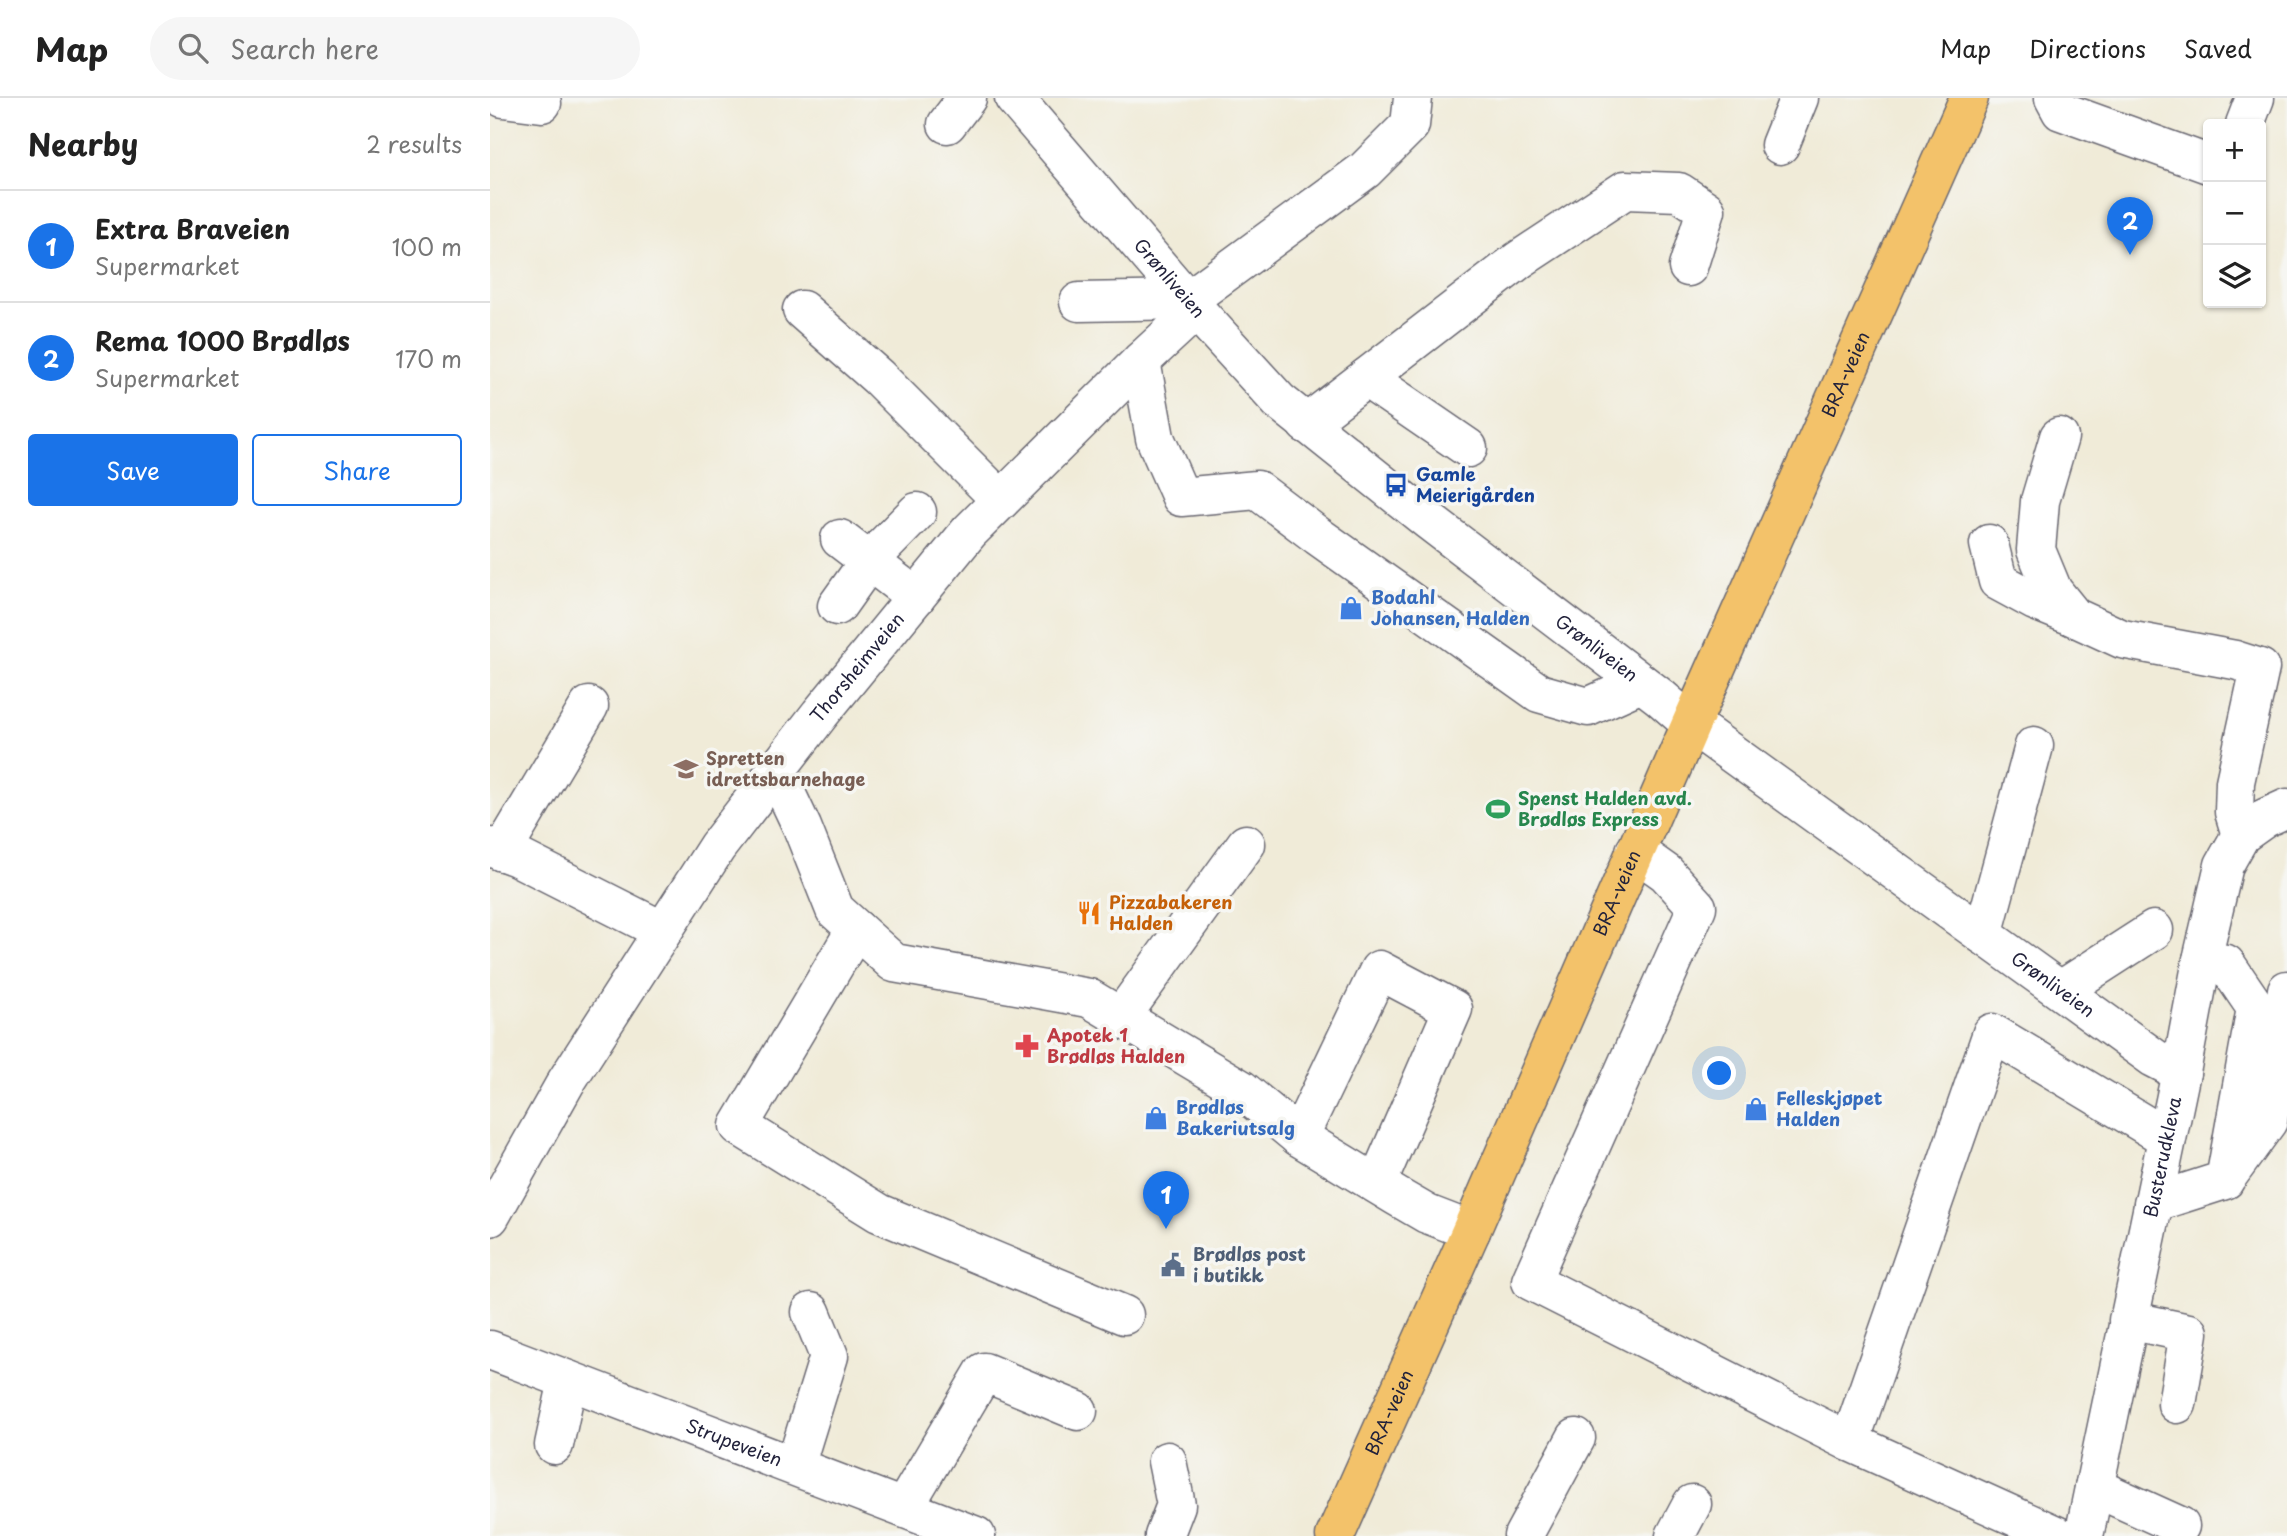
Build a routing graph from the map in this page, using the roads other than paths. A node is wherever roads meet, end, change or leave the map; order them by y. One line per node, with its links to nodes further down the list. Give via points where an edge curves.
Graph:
1 (1014, 98): 12 (street, Grønliveien)
2 (1413, 98): 12 (street, Thorsheimveien, via 1410,125 1365,170)
3 (1799, 98): 8 (street)
4 (1968, 98): 28 (main road, BRA-veien)
5 (2054, 98): 9 (street, via 2061,111)
6 (2255, 98): 7 (street)
7 (2247, 119)
8 (1780, 145)
9 (2203, 161)
10 (1688, 267): 15 (street, via 1706,210 1679,192 1625,190 1519,260)
11 (1079, 302): 12 (street)
12 (1192, 305): 14 (street, Thorsheimveien); 16 (street, Grønliveien, via 1279,401)
13 (802, 310): 19 (street, via 878,377)
14 (1141, 360): 19 (street, Thorsheimveien); 26 (street, via 1154,438 1181,497 1257,490 1539,693 1588,707)
15 (1366, 378): 16 (street); 18 (street)
16 (1306, 424): 26 (street, Grønliveien)
17 (2059, 437): 25 (street, via 2040,501 2036,550 2053,591)
18 (1468, 448)
19 (1001, 500): 23 (street, Thorsheimveien)
20 (917, 512): 22 (street)
21 (1989, 544): 25 (street, via 1998,581)
22 (855, 550): 23 (street); 24 (street)
23 (916, 597): 30 (street, Thorsheimveien)
24 (837, 606)
25 (2074, 617): 32 (street, via 2122,639 2260,667 2235,782 2234,812)
26 (1641, 683): 28 (street, Grønliveien)
27 (589, 706): 34 (street)
28 (1690, 724): 35 (main road, BRA-veien); 39 (street, Grønliveien)
29 (2034, 746): 39 (street)
30 (776, 772): 36 (street, via 835,910); 38 (street, Thorsheimveien, via 717,847)
31 (2287, 808): 32 (street, Busterudkleva)
32 (2241, 835): 40 (street, Busterudkleva, via 2224,865)
33 (1246, 844): 44 (street)
34 (496, 849): 38 (street)
35 (1635, 851): 52 (main road, BRA-veien); 61 (street, via 1666,873 1696,907 1531,1282)
36 (856, 929): 44 (street, via 894,963 1088,998); 54 (street, via 739,1126 879,1213)
37 (2154, 930): 42 (street)
38 (663, 931): 51 (street, Thorsheimveien, via 566,1082)
39 (1983, 934): 42 (street, Grønliveien)
40 (2214, 962): 41 (street); 45 (street, Busterudkleva); 48 (street, via 2256,1008)
41 (2287, 980)
42 (2061, 990): 45 (street, Grønliveien, via 2154,1058)
43 (2287, 990): 48 (street, via 2268,1121)
44 (1121, 1017): 46 (street, via 1241,1089)
45 (2181, 1072): 47 (street, Busterudkleva)
46 (1299, 1137): 49 (street); 49 (street, via 1378,970 1453,1009)
47 (2167, 1138): 50 (street, Busterudkleva); 61 (street, via 1992,1033)
48 (2225, 1180): 50 (street)
49 (1377, 1184): 52 (street, via 1427,1214)
50 (2153, 1203): 55 (street, Busterudkleva)
51 (490, 1217)
52 (1471, 1231): 70 (main road, BRA-veien)
53 (811, 1312): 64 (street, via 829,1356)
54 (1124, 1315)
55 (2128, 1320): 58 (street, via 2189,1333); 65 (street, Busterudkleva)
56 (490, 1350): 57 (street, Strupeveien)
57 (568, 1380): 62 (street); 64 (street, Strupeveien)
58 (2177, 1404)
59 (1077, 1411): 66 (street, via 984,1372)
60 (1576, 1438): 71 (street)
61 (1850, 1442): 72 (street)
62 (554, 1445)
63 (1167, 1461): 69 (street, via 1176,1505)
64 (795, 1466): 66 (street, Strupeveien)
65 (2094, 1487): 67 (street); 73 (street, Busterudkleva)
66 (904, 1507): 68 (street, Strupeveien)
67 (2180, 1526)
68 (951, 1531)
69 (1164, 1536)
70 (1335, 1536)
71 (1523, 1536)
72 (2059, 1536)
73 (2084, 1536)

